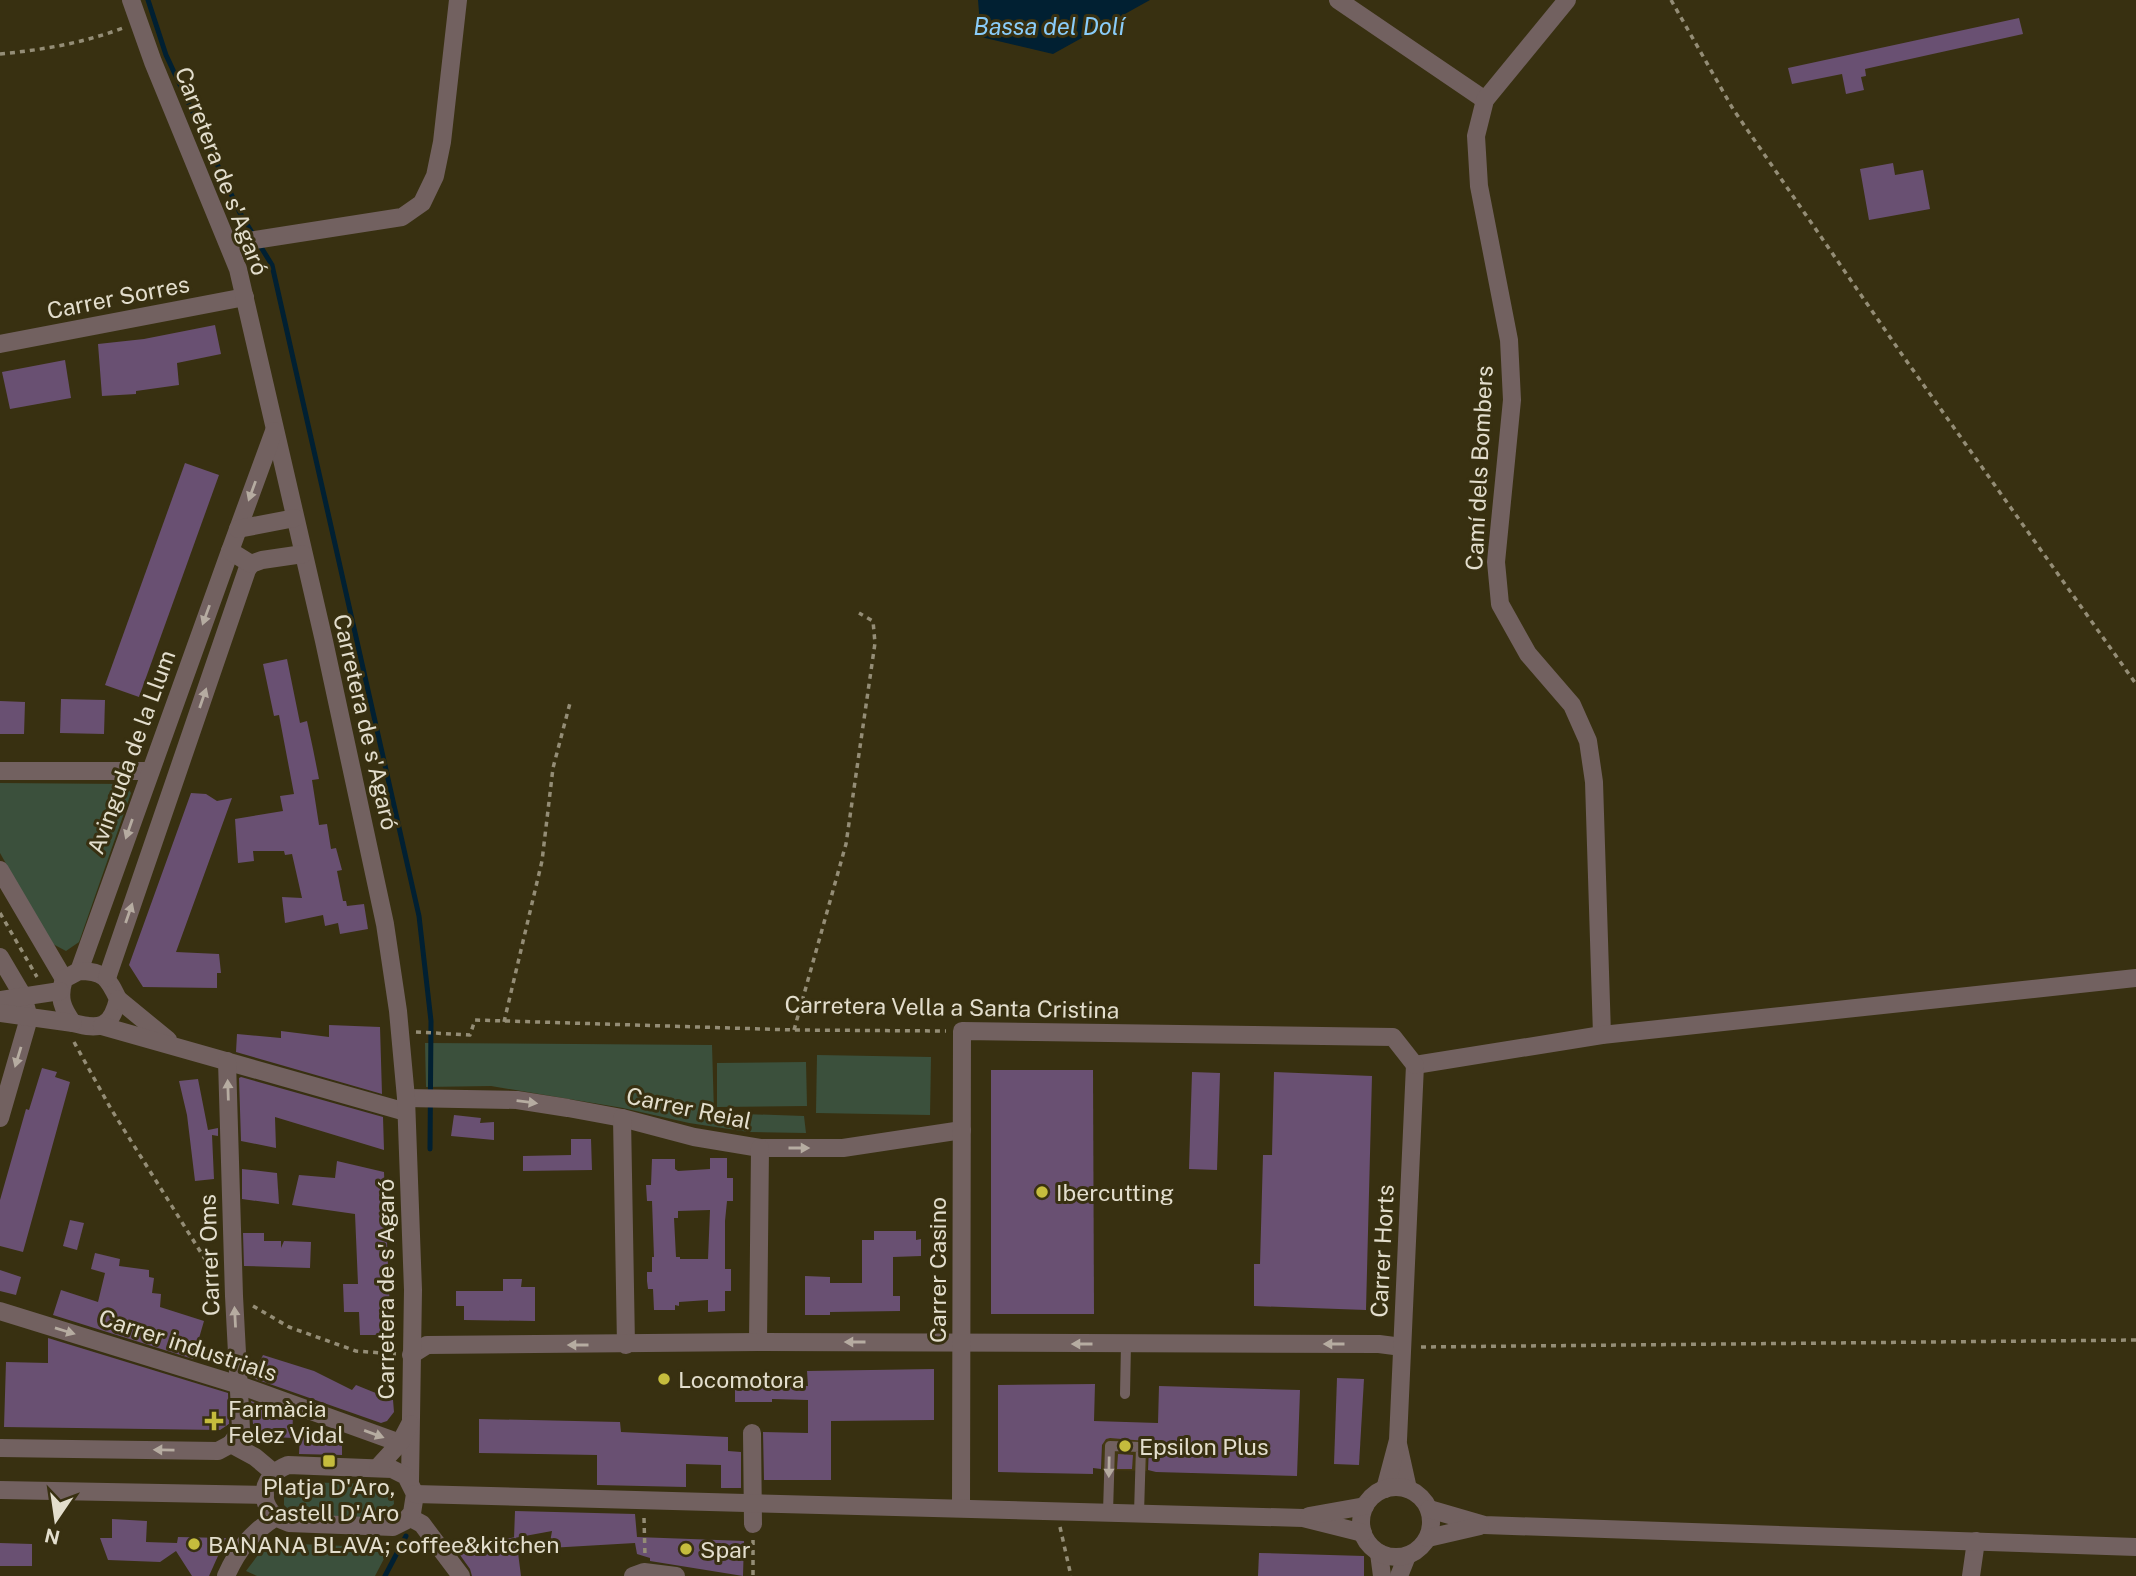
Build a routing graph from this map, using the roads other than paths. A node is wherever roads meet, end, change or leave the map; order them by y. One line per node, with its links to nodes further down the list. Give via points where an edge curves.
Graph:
1 (131, 0): 6 (street, Carretera de s'Agaró)
2 (458, 0): 6 (street, via 443,142 435,176 422,203 402,218)
3 (1338, 0): 5 (street)
4 (1567, 0): 5 (street)
5 (1485, 100): 30 (street, Camí dels Bombers, via 1476,136 1479,186 1509,340 1512,400 1496,562 1500,604 1528,654 1572,705 1588,741 1594,782)
6 (233, 244): 7 (street, Carretera de s'Agaró)
7 (245, 297): 8 (street, Carrer Sorres); 9 (street, Carretera de s'Agaró)
8 (0, 344)
9 (274, 430): 10 (street, Carretera de s'Agaró); 11 (street, Avinguda de la Llum, one-way to 11)
10 (295, 518): 11 (street); 13 (street, Carretera de s'Agaró)
11 (238, 529): 12 (street, Avinguda de la Llum)
12 (230, 551): 14 (street); 16 (street, Avinguda de la Llum, one-way to 16)
13 (303, 554): 14 (street); 34 (street, Carretera de s'Agaró, via 385,925)
14 (251, 564): 19 (street, one-way to 14)
15 (0, 771): 16 (street)
16 (149, 771): 21 (street, Avinguda de la Llum, one-way to 21)
17 (0, 870): 21 (street)
18 (0, 957): 22 (street)
19 (107, 978): 21 (street, via 93,971); 23 (street)
20 (2136, 978): 30 (street)
21 (63, 983): 22 (street); 27 (street, via 62,1007)
22 (23, 996): 24 (street); 26 (street)
23 (118, 999): 28 (street, via 114,1015); 31 (street, Carrer Reial)
24 (0, 1000)
25 (0, 1013): 26 (street)
26 (29, 1018): 27 (street); 35 (street, one-way to 35)
27 (68, 1022): 28 (street)
28 (102, 1027): 31 (street, Carrer Reial)
29 (962, 1031): 33 (street, Carretera Vella a Santa Cristina, via 1394,1037); 37 (street, Carrer Casino)
30 (1602, 1035): 33 (street)
31 (173, 1045): 32 (street, Carrer Reial)
32 (227, 1060): 34 (street, Carrer Reial); 46 (street, Carrer Oms, one-way to 32)
33 (1415, 1065): 44 (street, Carrer Horts)
34 (410, 1103): 36 (street, Carrer Reial, one-way to 36, via 517,1100); 45 (street, Carretera de s'Agaró)
35 (0, 1118)
36 (622, 1118): 38 (street, Carrer Reial, via 694,1137); 43 (street)
37 (962, 1130): 38 (street, Carrer Reial, one-way to 37, via 843,1148); 41 (street, Carrer Casino)
38 (760, 1147): 40 (street)
39 (0, 1311): 46 (street, Carrer industrials, one-way to 46)
40 (758, 1342): 41 (street, one-way to 40); 43 (street)
41 (962, 1343): 42 (street, one-way to 41); 63 (street, Carrer Casino)
42 (1126, 1344): 44 (street, one-way to 42); 47 (lane)
43 (626, 1345): 45 (street, one-way to 45, via 427,1345)
44 (1402, 1347): 50 (street, Carrer Horts)
45 (411, 1355): 48 (street, Carretera de s'Agaró)
46 (239, 1385): 51 (street, Carrer industrials, one-way to 51); 52 (street, Carrer Oms, via 241,1429)
47 (1125, 1394)
48 (410, 1424): 51 (street); 56 (street, Carretera de s'Agaró)
49 (752, 1433): 61 (street)
50 (1398, 1440): 57 (street, Carrer Horts); 58 (street, Carrer Horts)
51 (400, 1443): 54 (street)
52 (231, 1444): 53 (street, one-way to 53, via 218,1451); 55 (street)
53 (0, 1448)
54 (378, 1467): 55 (street, via 288,1465); 56 (street, via 399,1472)
55 (274, 1473): 60 (street)
56 (413, 1488): 61 (street); 68 (street, Carretera de s'Agaró, via 415,1506)
57 (1385, 1489): 58 (street); 62 (street)
58 (1408, 1489): 64 (street)
59 (0, 1490): 60 (street)
60 (265, 1495): 67 (street)
61 (752, 1503): 63 (street); 70 (street)
62 (1365, 1506): 69 (street); 72 (street)
63 (961, 1508): 65 (street)
64 (1429, 1509): 71 (street); 73 (street, via 1432,1524)
65 (1108, 1512): 66 (street); 66 (lane, one-way to 65, via 1140,1447 1110,1446)
66 (1139, 1513): 69 (street)
67 (276, 1517): 68 (street, via 289,1523 387,1528); 79 (street, via 255,1530)
68 (408, 1517): 80 (street, via 422,1524)
69 (1303, 1518): 72 (street)
70 (753, 1524)
71 (1484, 1525): 73 (street); 74 (street)
72 (1363, 1533): 76 (street)
73 (1428, 1538): 77 (street)
74 (1976, 1541): 75 (street); 84 (street)
75 (2136, 1547)
76 (1379, 1553): 77 (street); 82 (street)
77 (1407, 1556): 83 (street)
78 (639, 1569): 81 (street)
79 (226, 1576)
80 (461, 1576)
81 (676, 1576)
82 (1382, 1576)
83 (1399, 1576)
84 (1971, 1576)

